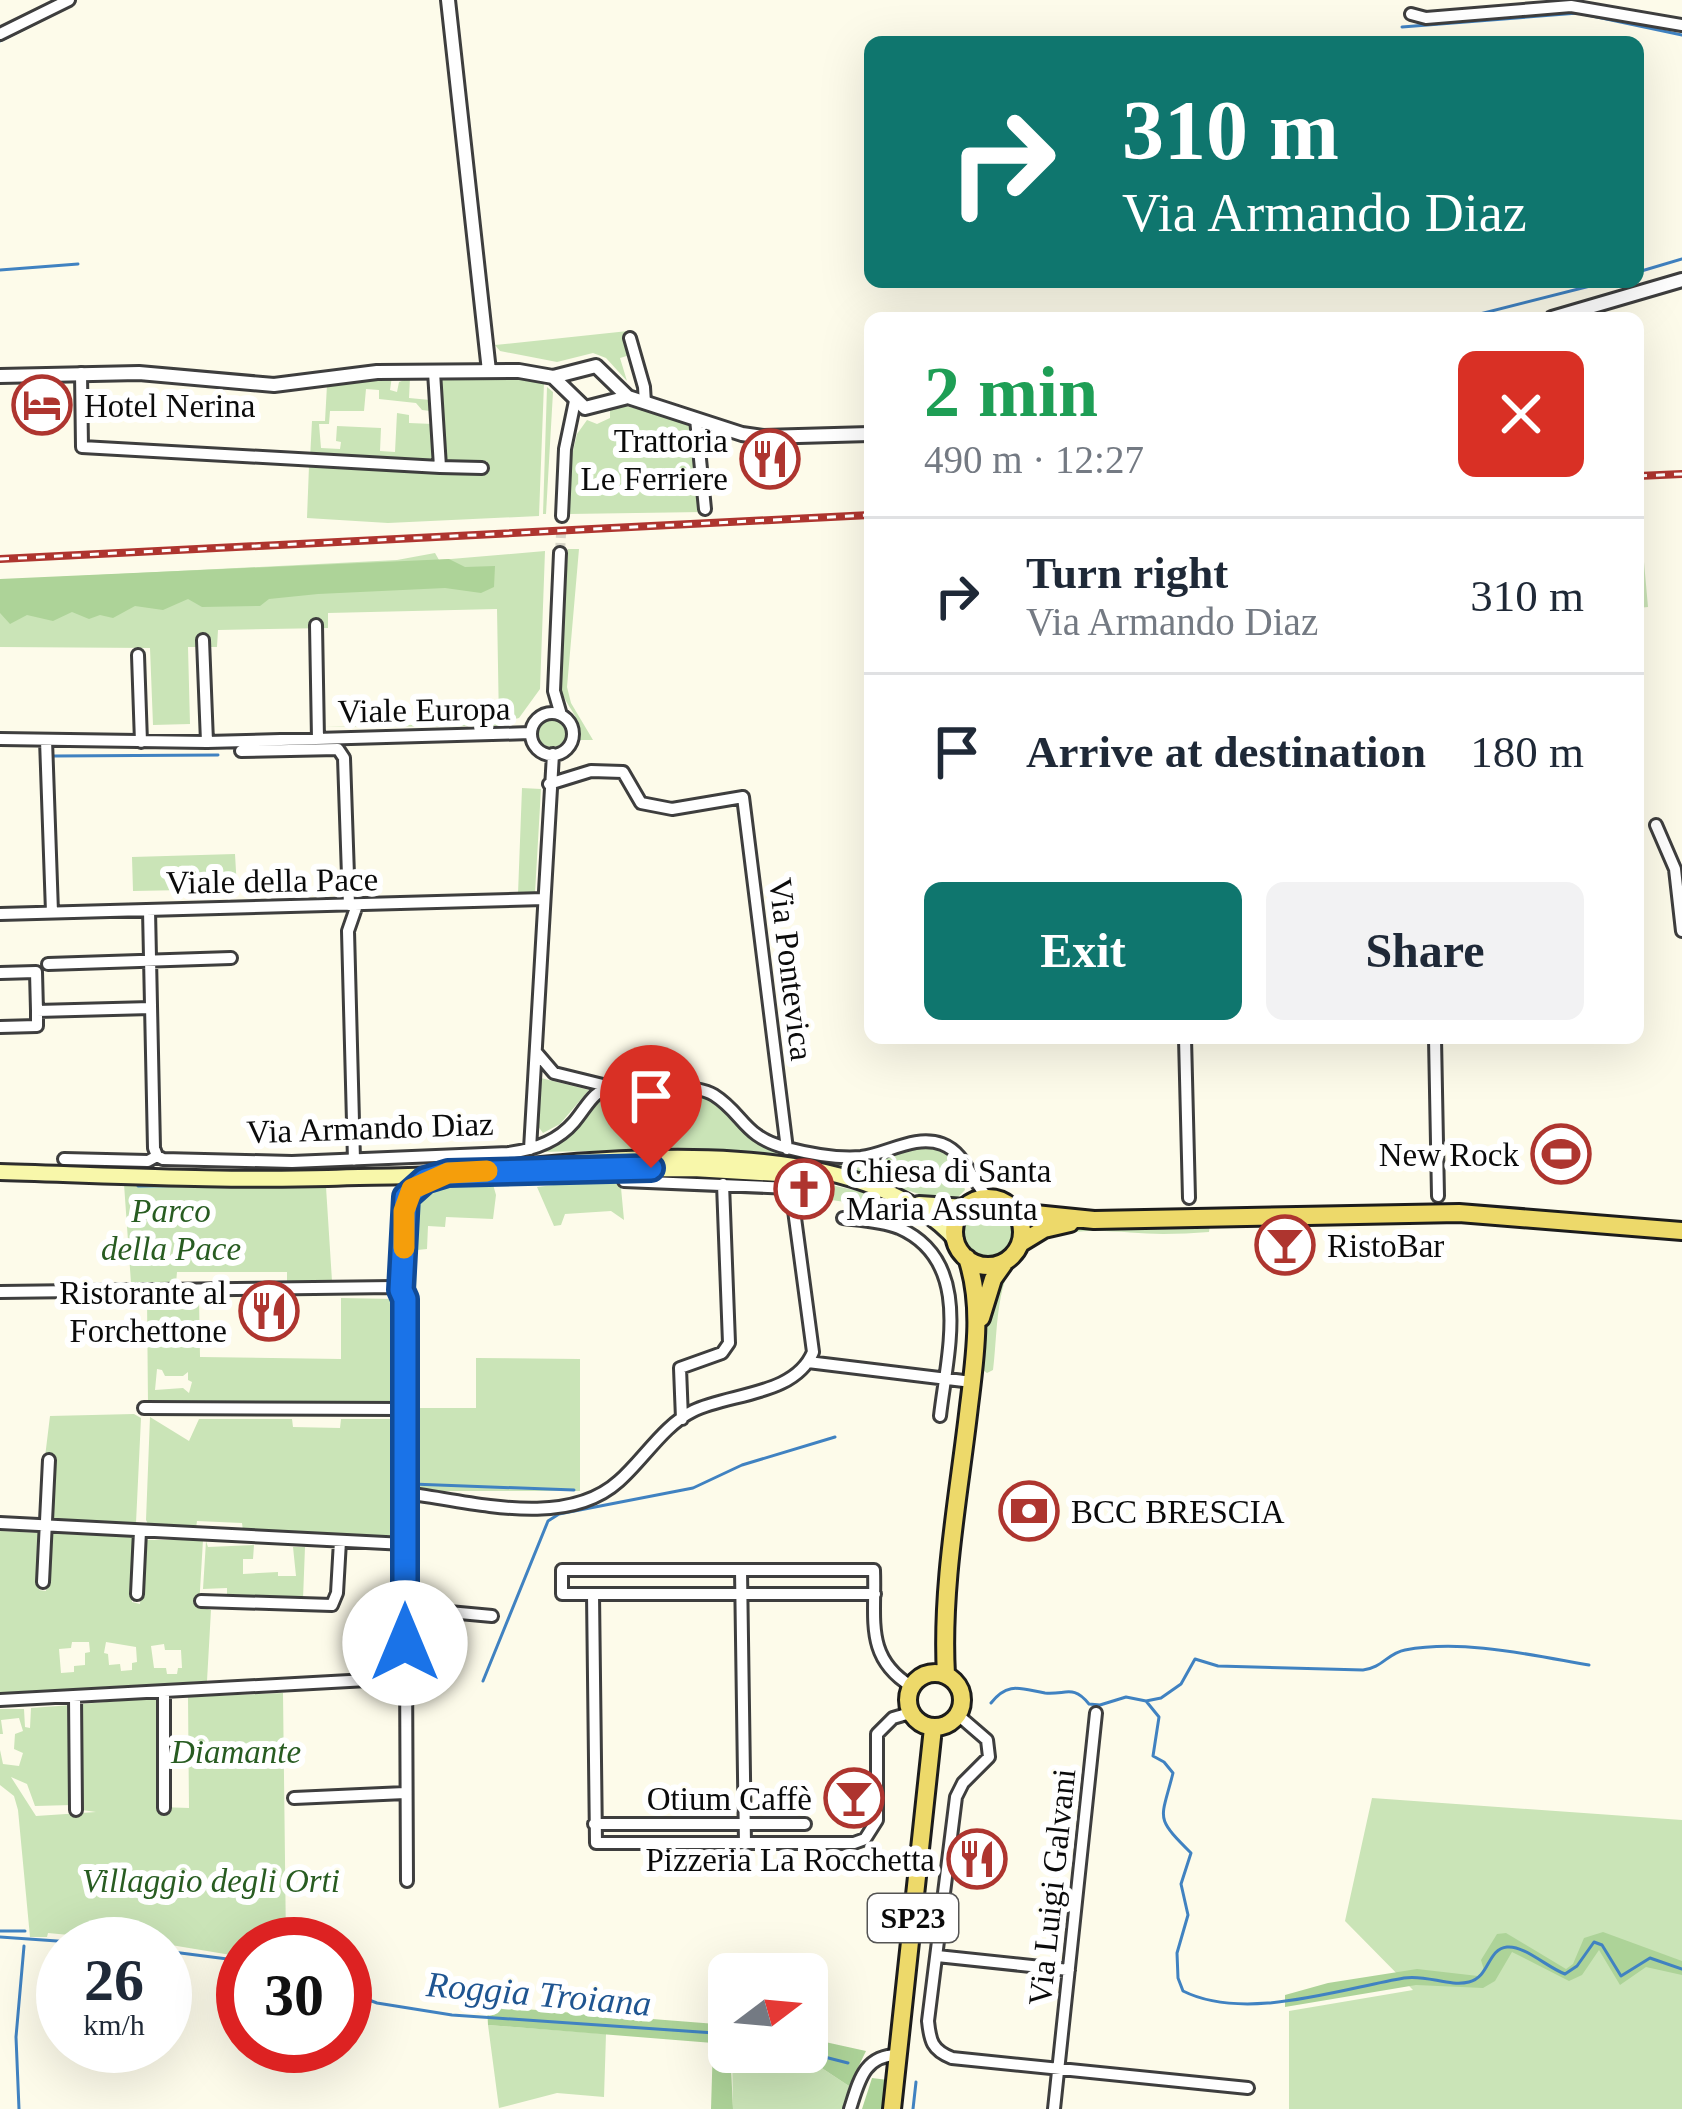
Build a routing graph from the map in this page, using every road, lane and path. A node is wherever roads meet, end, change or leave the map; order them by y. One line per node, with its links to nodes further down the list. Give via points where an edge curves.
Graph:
1 (68, 0): 5 (street)
2 (448, 0): 10 (street)
3 (1411, 14): 4 (street, via 1571,6)
4 (1682, 25)
5 (0, 34)
6 (1682, 280): 7 (street)
7 (1573, 312)
8 (630, 338): 19 (street)
9 (577, 370): 14 (street); 15 (street, via 596,366); 16 (street)
10 (489, 371): 11 (street); 14 (street)
11 (434, 373): 12 (street, via 274,385); 24 (street)
12 (81, 374): 13 (street); 24 (street, via 82,447)
13 (0, 376)
14 (553, 377): 16 (street)
15 (611, 379): 17 (street); 18 (street)
16 (572, 396): 20 (street); 22 (street)
17 (628, 397): 18 (street); 19 (street)
18 (607, 401): 20 (street)
19 (645, 403): 21 (street)
20 (592, 408): 22 (street)
21 (696, 419): 23 (street, via 763,437); 26 (street)
22 (572, 425): 27 (street)
23 (864, 434)
24 (440, 466): 25 (street)
25 (482, 468)
26 (705, 508)
27 (562, 517)
28 (560, 553): 32 (street)
29 (316, 625): 37 (street, Viale Europa)
30 (202, 640): 40 (street)
31 (138, 655): 39 (street)
32 (554, 691): 33 (street); 34 (street)
33 (545, 714): 34 (street); 35 (street)
34 (561, 715): 42 (street, via 571,741)
35 (531, 733): 37 (street, Viale Europa); 42 (street, via 537,748)
36 (0, 739): 38 (street, Viale Europa)
37 (318, 739): 40 (street, Viale Europa)
38 (46, 740): 39 (street, Viale Europa); 48 (street)
39 (141, 742): 40 (street, Viale Europa)
40 (207, 742)
41 (242, 751): 46 (street, Viale Europa, via 338,749)
42 (553, 754): 43 (street)
43 (549, 784): 45 (street); 66 (street, Via Pontevica, via 591,771 623,772 641,803 660,809 743,797)
44 (1656, 825): 50 (street, via 1675,869)
45 (544, 899): 46 (street, Viale della Pace); 58 (street)
46 (353, 905): 47 (street, Viale della Pace); 71 (street)
47 (149, 910): 48 (street, Viale della Pace); 52 (street)
48 (52, 912): 49 (street, Viale della Pace)
49 (0, 914)
50 (1682, 931)
51 (231, 958): 52 (street)
52 (149, 960): 53 (street); 55 (street)
53 (48, 964)
54 (0, 973): 56 (street, via 36,972)
55 (151, 1008): 56 (street); 68 (street)
56 (37, 1011): 57 (street, via 37,1026)
57 (0, 1027)
58 (535, 1044): 61 (street); 62 (street)
59 (1185, 1044): 84 (street)
60 (1435, 1044): 82 (street)
61 (547, 1068): 62 (street); 63 (street)
62 (533, 1079): 64 (street)
63 (591, 1091): 65 (street, Via Armando Diaz); 66 (street, via 700,1089 750,1132)
64 (532, 1114): 65 (street, via 541,1134); 67 (street)
65 (557, 1137): 67 (street, Via Armando Diaz)
66 (788, 1148): 78 (street, via 859,1157 938,1142 958,1154)
67 (530, 1149): 71 (street, Via Armando Diaz)
68 (157, 1156): 69 (street, Via Armando Diaz); 71 (street, Via Armando Diaz)
69 (64, 1159)
70 (715, 1159): 72 (main road, Via Armando Diaz, via 606,1158); 76 (main road, Via Armando Diaz); 79 (main road, Via Armando Diaz)
71 (354, 1160)
72 (496, 1170): 74 (main road, Via Armando Diaz); 79 (main road, Via Armando Diaz, via 608,1168)
73 (0, 1172): 74 (main road, Via Armando Diaz, via 244,1180)
74 (448, 1173): 95 (street, via 406,1197)
75 (772, 1174): 76 (main road, Via Armando Diaz); 79 (main road, Via Armando Diaz); 81 (street)
76 (838, 1178): 85 (main road, Via Armando Diaz)
77 (624, 1180): 79 (street, Via Armando Diaz)
78 (973, 1181): 83 (street); 86 (street)
79 (693, 1182): 80 (street, Via Armando Diaz)
80 (723, 1184): 81 (street, Via Armando Diaz); 104 (street, via 729,1343 680,1368)
81 (758, 1187): 98 (street, Via Armando Diaz, via 790,1189 813,1352)
82 (1438, 1196)
83 (989, 1198): 86 (main road); 87 (main road)
84 (1189, 1198)
85 (914, 1203): 86 (main road, Via Armando Diaz); 91 (main road, Via Armando Diaz)
86 (968, 1206): 91 (main road)
87 (1015, 1212): 89 (main road); 92 (main road)
88 (843, 1218): 99 (street, via 894,1225 938,1262 952,1308)
89 (1094, 1220): 90 (main road, via 1407,1212); 92 (main road, via 1045,1229)
90 (1682, 1231)
91 (956, 1240): 93 (main road)
92 (1021, 1243): 94 (main road)
93 (967, 1258): 94 (main road, via 985,1266); 97 (main road)
94 (1005, 1262): 97 (main road)
95 (401, 1290): 96 (street); 102 (street)
96 (0, 1292)
97 (976, 1336): 100 (main road)
98 (808, 1362): 99 (street); 104 (street, via 780,1382)
99 (944, 1379): 100 (street); 103 (street)
100 (972, 1382): 115 (main road)
101 (144, 1408): 102 (street)
102 (404, 1409): 106 (street)
103 (940, 1416)
104 (682, 1419): 106 (street, via 623,1478 586,1499 544,1510)
105 (49, 1460): 108 (street)
106 (405, 1493): 111 (street)
107 (0, 1523): 108 (street)
108 (45, 1526): 109 (street); 114 (street)
109 (140, 1531): 110 (street); 116 (street)
110 (340, 1541): 111 (street); 121 (street, via 332,1605)
111 (404, 1544): 122 (street)
112 (741, 1570): 113 (street); 119 (street); 120 (street, via 874,1570)
113 (618, 1571): 117 (street, via 562,1570 562,1594); 118 (street)
114 (43, 1582)
115 (949, 1588): 124 (main road); 126 (main road)
116 (137, 1594)
117 (593, 1594): 118 (street); 140 (street)
118 (619, 1594): 119 (street)
119 (741, 1594): 120 (street); 138 (street)
120 (874, 1594): 126 (street, via 879,1657 887,1670)
121 (201, 1601)
122 (406, 1607): 123 (street); 125 (street)
123 (493, 1616)
124 (946, 1675): 126 (main road); 132 (main road, via 960,1688)
125 (404, 1678): 127 (street); 134 (street)
126 (918, 1680): 130 (main road)
127 (164, 1692): 128 (street); 136 (street)
128 (75, 1696): 129 (street); 137 (street)
129 (0, 1700)
130 (910, 1713): 133 (main road); 141 (street, via 877,1734 877,1820 866,1839)
131 (1096, 1713): 144 (street, Via Luigi Galvani)
132 (958, 1715): 133 (main road); 143 (street, via 987,1740 989,1757 956,1797)
133 (933, 1728): 145 (main road, SP23)
134 (405, 1793): 135 (street); 142 (street)
135 (294, 1798)
136 (164, 1808)
137 (76, 1810)
138 (744, 1824): 139 (street); 140 (street); 141 (street)
139 (806, 1824)
140 (594, 1825): 141 (street, via 596,1844)
141 (745, 1844)
142 (407, 1881)
143 (938, 1956): 144 (street); 146 (street, via 928,2021 940,2053)
144 (1069, 1970): 146 (street, Via Luigi Galvani)
145 (898, 2055): 148 (street, via 872,2061); 149 (main road, SP23)
146 (1059, 2066): 147 (street); 150 (street, Via Luigi Galvani)
147 (1248, 2088)
148 (850, 2109)
149 (892, 2109)
150 (1054, 2109)

